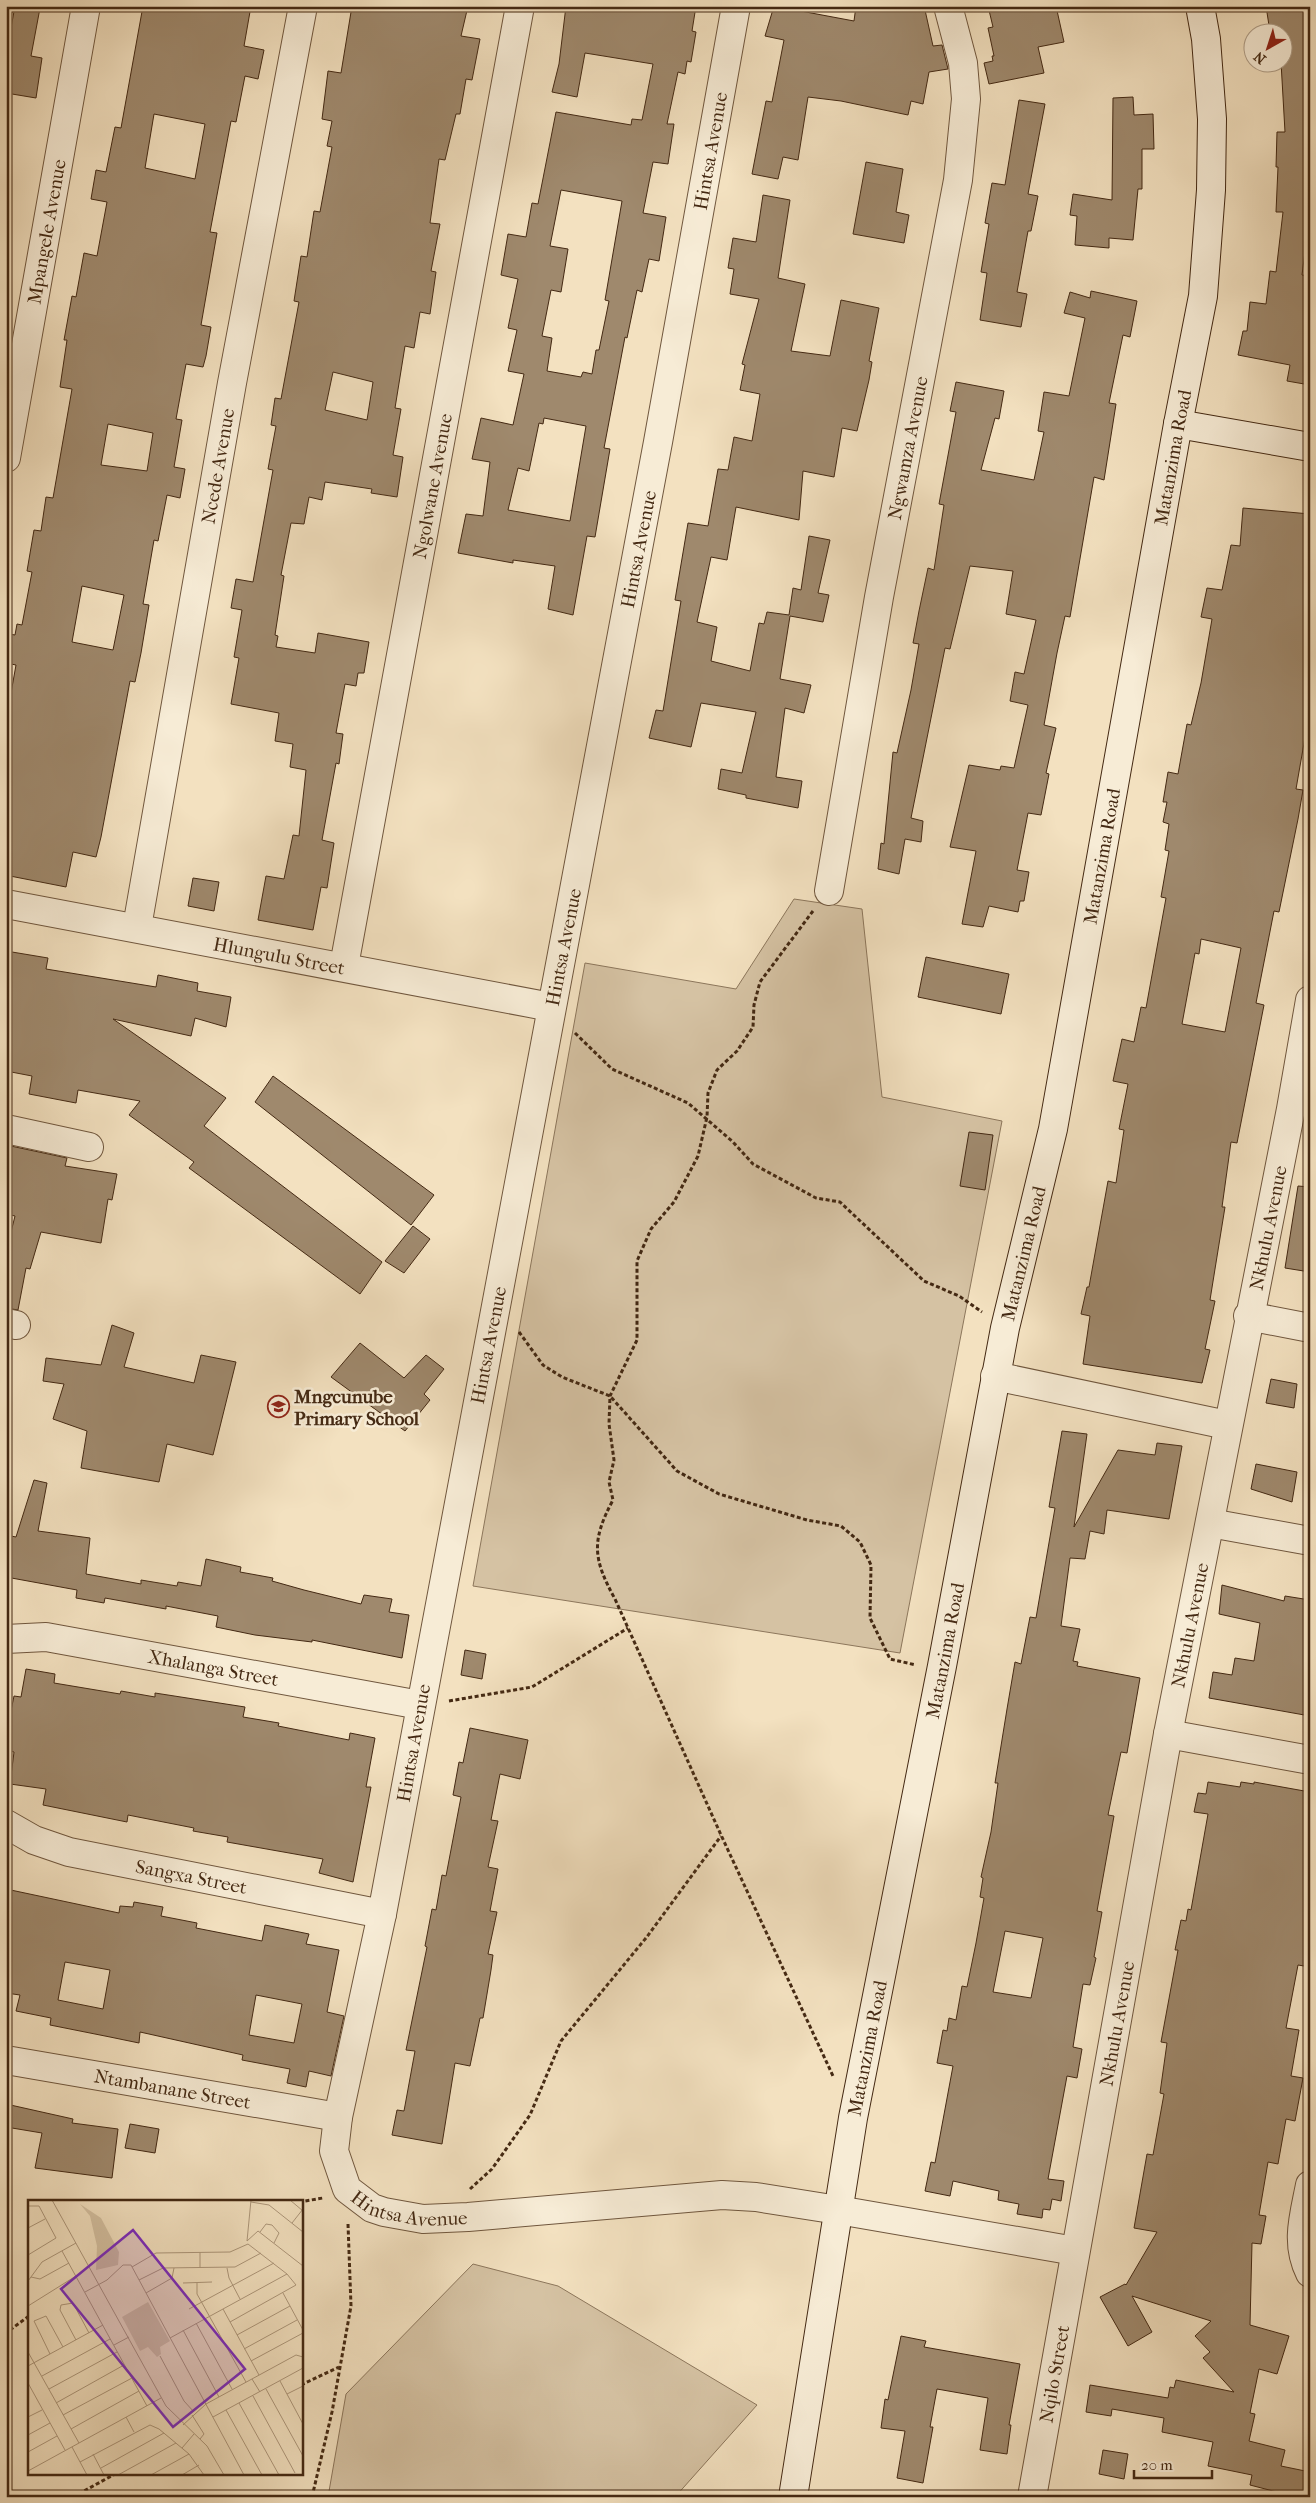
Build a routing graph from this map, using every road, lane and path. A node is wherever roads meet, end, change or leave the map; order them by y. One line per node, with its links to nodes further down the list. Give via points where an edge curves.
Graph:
1 (86, 6): 9 (street, Mpangele Avenue)
2 (303, 6): 12 (street, Ncede Avenue, via 230,392)
3 (520, 6): 13 (street, Ngolwane Avenue)
4 (736, 6): 15 (street, Hintsa Avenue, via 658,442)
5 (948, 6): 10 (street, Ngwamza Avenue, via 963,64 966,99 958,180 879,596)
6 (1200, 6): 7 (street, Matanzima Road, via 1206,39 1212,120 1208,251 1203,296)
7 (1178, 424): 8 (street); 22 (street, Matanzima Road, via 1053,1129)
8 (1310, 447)
9 (6, 458)
10 (829, 891): 17 (path, via 760,982 753,1027 737,1051 717,1070 708,1093)
11 (6, 904): 12 (street, Hlungulu Street)
12 (137, 927): 13 (street, Hlungulu Street)
13 (344, 966): 15 (street, Hlungulu Street)
14 (1310, 1000): 16 (street, Nkhulu Avenue)
15 (551, 1007): 17 (path, via 612,1069 688,1103); 20 (street, Hintsa Avenue)
16 (1300, 1111): 21 (street, Nkhulu Avenue)
17 (707, 1117): 22 (path, via 753,1164 816,1198 840,1202 924,1281 959,1296); 25 (path, via 698,1156 674,1202 651,1229 637,1261 637,1340)
18 (6, 1129): 19 (street)
19 (89, 1146)
20 (498, 1292): 25 (path, via 526,1344 543,1364 562,1377); 32 (street, Hintsa Avenue)
21 (1248, 1316): 23 (street); 26 (street, Nkhulu Avenue)
22 (1004, 1328): 24 (street, Matanzima Road)
23 (1310, 1328)
24 (995, 1376): 26 (street); 40 (street, Matanzima Road)
25 (610, 1396): 29 (path, via 609,1424 614,1460 609,1482 613,1500 603,1519 596,1557); 31 (path, via 677,1471 719,1494 808,1520 841,1526 860,1542 871,1565 870,1618)
26 (1227, 1425): 27 (street, Nkhulu Avenue)
27 (1210, 1523): 28 (street); 33 (street, Nkhulu Avenue)
28 (1310, 1541)
29 (628, 1628): 32 (path, via 532,1687); 36 (path)
30 (6, 1639): 32 (street, Xhalanga Street, via 46,1637)
31 (890, 1659)
32 (420, 1705): 37 (street, Hintsa Avenue)
33 (1168, 1734): 34 (street); 45 (street, Nkhulu Avenue)
34 (1310, 1760)
35 (6, 1824): 37 (street, Sangxa Street, via 34,1840 69,1852)
36 (721, 1835): 40 (path); 44 (path, via 646,1938 562,2040 530,2115 492,2170)
37 (382, 1914): 39 (street, Hintsa Avenue)
38 (6, 2060): 39 (street, Ntambanane Street)
39 (338, 2117): 42 (street, Hintsa Avenue, via 334,2151)
40 (853, 2118): 43 (street, Matanzima Road)
41 (1310, 2185): 46 (street, via 1300,2238)
42 (347, 2189): 44 (street, Hintsa Avenue, via 372,2208 399,2215); 49 (path, via 352,2306)
43 (838, 2210): 44 (street, Hintsa Avenue, via 722,2195 468,2218); 45 (street, Hintsa Avenue); 54 (street, Matanzima Road)
44 (436, 2218)
45 (1075, 2251): 55 (street, Nqilo Street)
46 (1310, 2273)
47 (28, 2317): 48 (path)
48 (10, 2330)
49 (339, 2367): 50 (path); 53 (path)
50 (302, 2385)
51 (111, 2476): 52 (path)
52 (73, 2497)
53 (312, 2497)
54 (793, 2497)
55 (1032, 2497)

